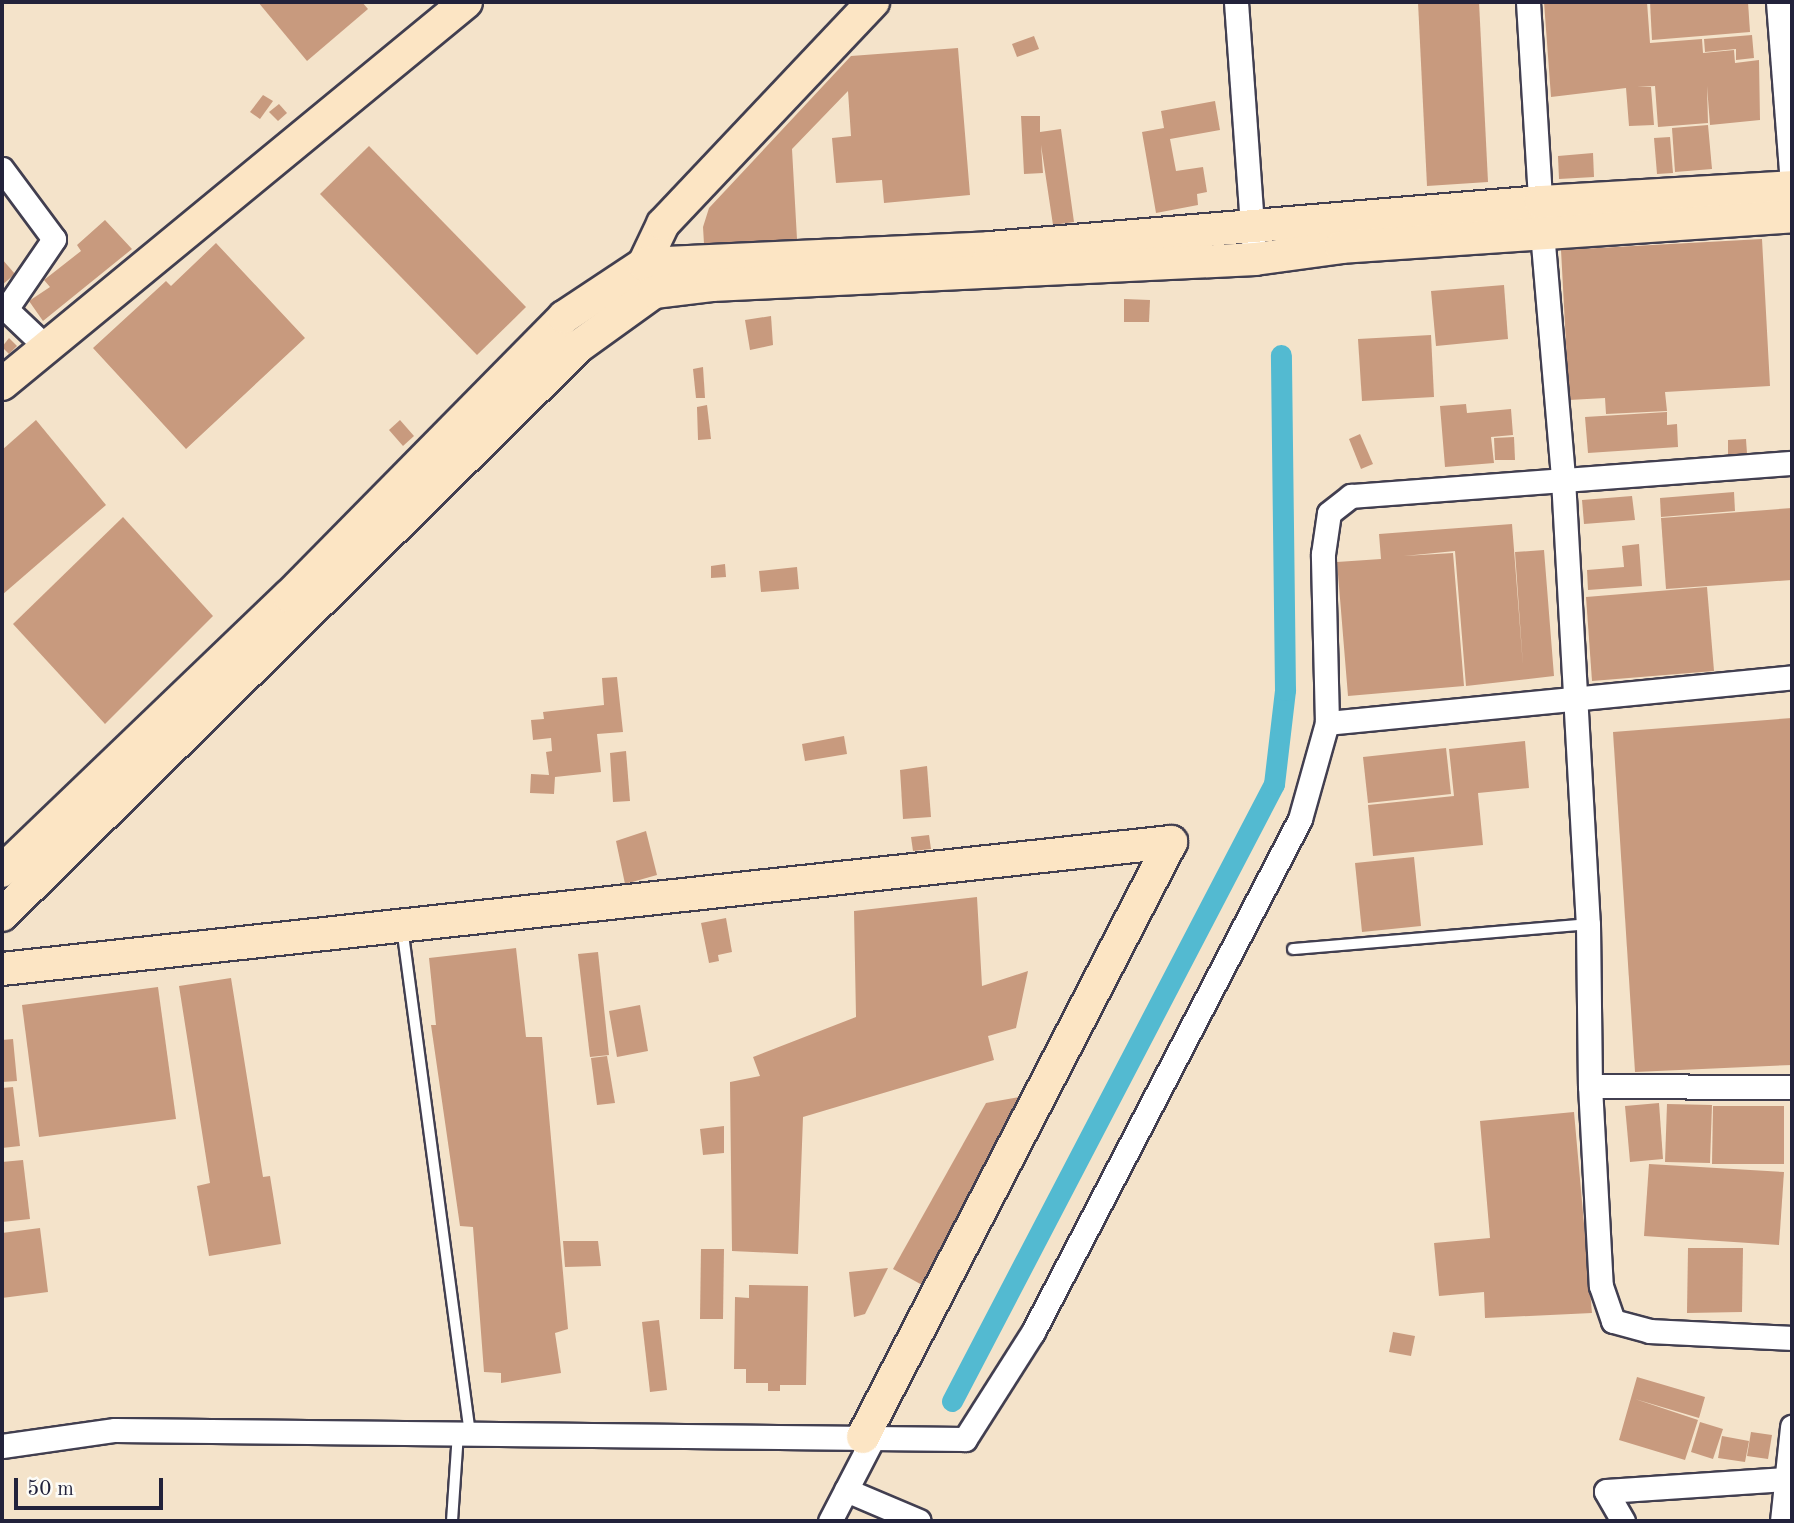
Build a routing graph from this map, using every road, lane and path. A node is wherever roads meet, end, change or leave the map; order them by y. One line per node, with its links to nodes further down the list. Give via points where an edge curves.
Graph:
1 (466, 2): 14 (street)
2 (873, 2): 12 (street, via 663,224)
3 (1236, 2): 10 (street)
4 (1528, 2): 9 (street)
5 (1778, 2): 7 (street)
6 (2, 169): 13 (street, via 54,239)
7 (1792, 185): 9 (street)
8 (1792, 216): 9 (street)
9 (1541, 217): 10 (street); 11 (street); 17 (street)
10 (1251, 228): 11 (street); 12 (street, via 990,248)
11 (1255, 259): 22 (street, via 712,285 654,292 579,346)
12 (644, 264): 21 (street, via 564,317 289,596)
13 (4, 309): 14 (street)
14 (46, 347): 15 (street)
15 (2, 384)
16 (1792, 463): 17 (street)
17 (1563, 479): 19 (street); 20 (street, via 1351,496 1329,513 1323,554)
18 (1792, 677): 19 (street)
19 (1576, 699): 20 (street); 23 (street)
20 (1327, 723): 32 (street, via 1300,819 1033,1332 965,1439)
21 (2, 871)
22 (2, 915)
23 (1588, 923): 25 (lane); 27 (street)
24 (402, 925): 26 (street); 31 (lane); 32 (street, via 1171,842)
25 (1293, 949)
26 (2, 969)
27 (1590, 1086): 28 (street); 29 (street, via 1601,1286 1613,1321 1650,1331)
28 (1792, 1087)
29 (1792, 1338)
30 (1792, 1430): 34 (street)
31 (464, 1434): 32 (street); 33 (street, via 115,1430); 36 (lane)
32 (868, 1437): 35 (street)
33 (2, 1446)
34 (1786, 1479): 39 (street, via 1606,1491); 40 (street)
35 (846, 1490): 37 (street); 38 (street)
36 (452, 1521)
37 (830, 1521)
38 (919, 1521)
39 (1623, 1521)
40 (1782, 1521)

